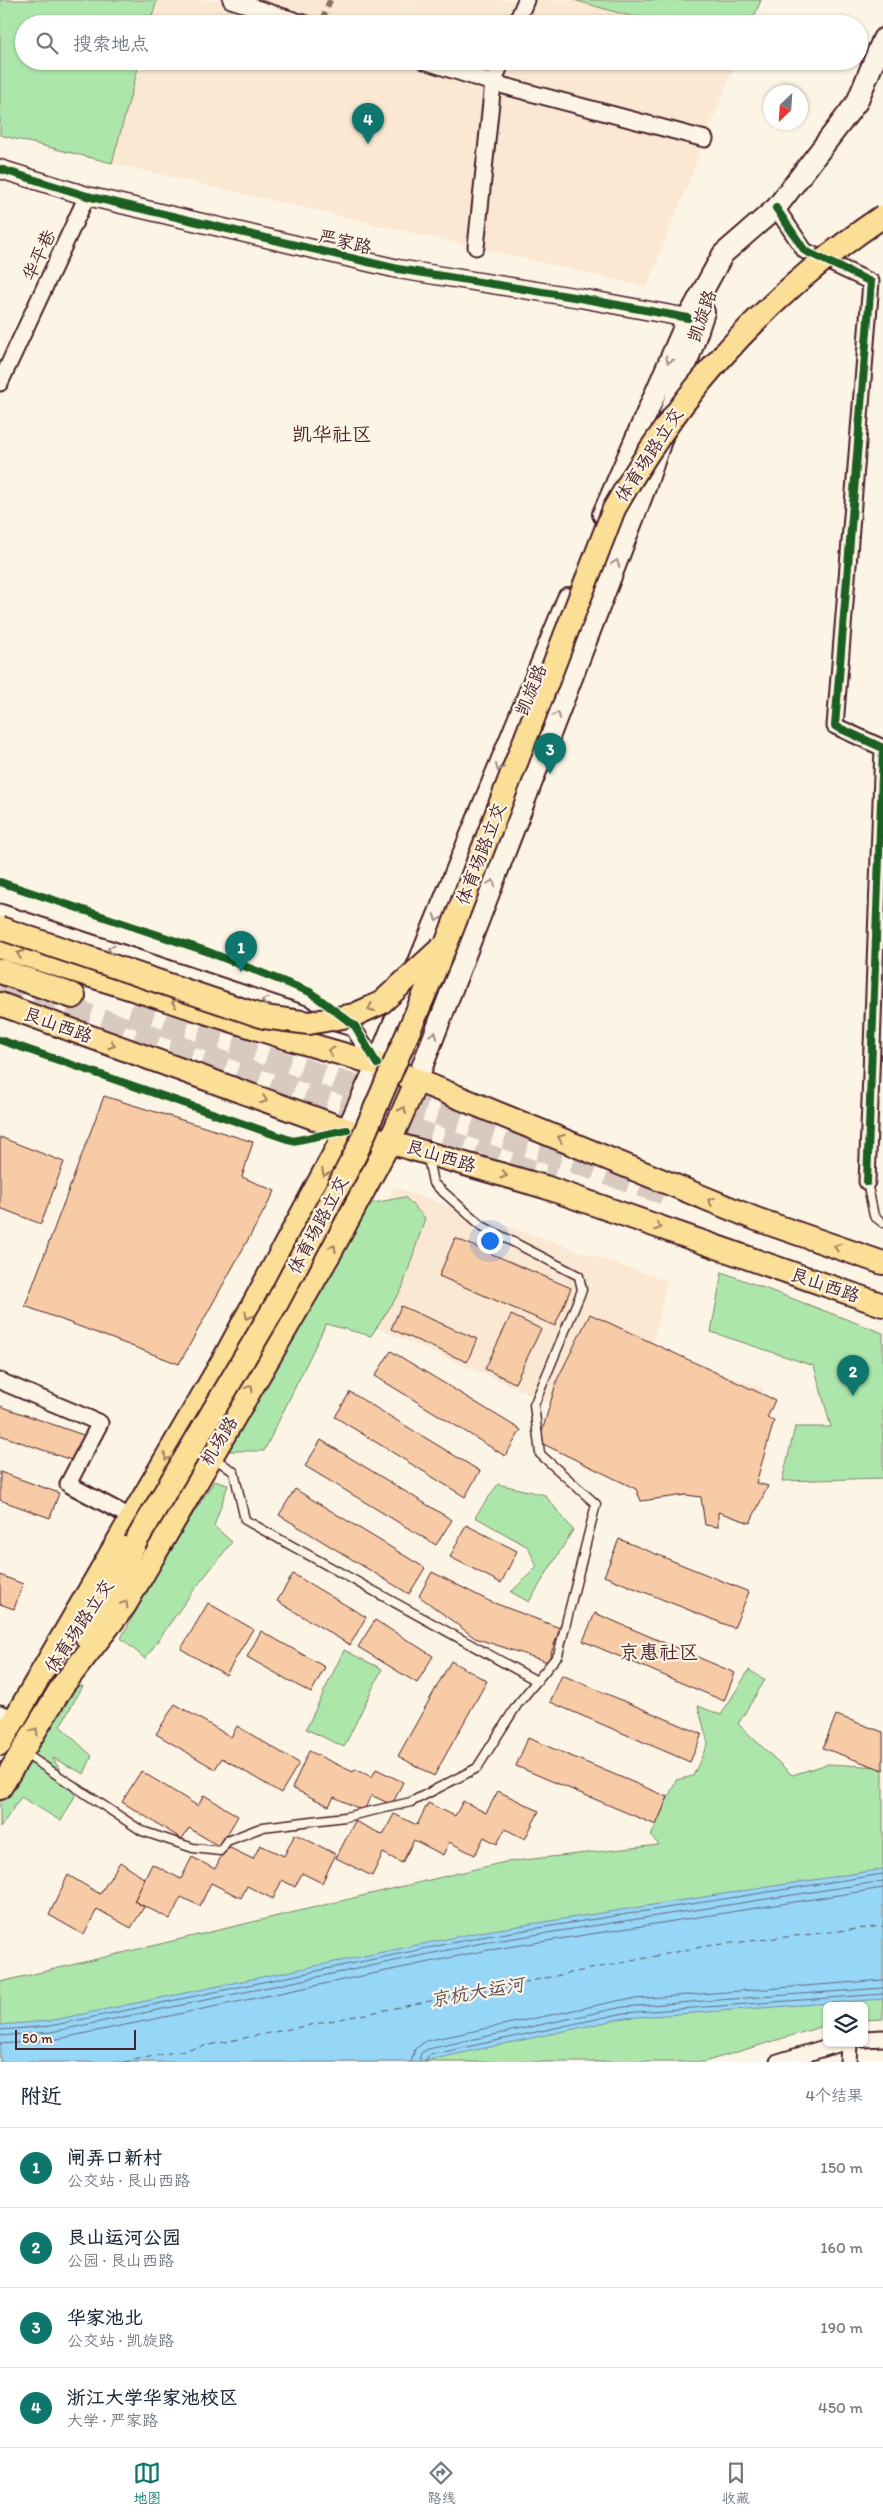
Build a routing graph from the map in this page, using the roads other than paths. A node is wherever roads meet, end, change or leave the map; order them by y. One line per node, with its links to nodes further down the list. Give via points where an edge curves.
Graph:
1 (232, 0): 3 (street)
2 (526, 0): 4 (street)
3 (278, 15)
4 (520, 15)
5 (883, 39): 12 (main road, 凯旋路, via 857,102)
6 (452, 70): 8 (street)
7 (498, 70): 8 (street)
8 (493, 83): 9 (street); 14 (street)
9 (705, 139)
10 (0, 169): 11 (street, 严家路)
11 (87, 196): 16 (street, 严家路, via 398,269); 17 (street, 华平巷)
12 (776, 208): 15 (main road, 凯旋路); 30 (street, via 805,251 872,282 835,726 883,748)
13 (883, 216): 20 (main road, 体育场路立交, bridge, via 843,243 784,291 725,351 641,460 614,508)
14 (476, 248)
15 (723, 254): 16 (main road, 凯旋路); 26 (main road, 凯旋路, one-way to 15, via 645,488)
16 (688, 318): 25 (main road, 凯旋路, one-way to 25, via 628,452)
17 (0, 383)
18 (0, 912): 25 (street, one-way to 18, via 353,1028 284,1008)
19 (0, 928): 20 (main road, one-way to 19, bridge, via 381,1003 354,1015 308,1023 264,1017)
20 (447, 942): 37 (main road, 体育场路立交, bridge, via 356,1153 322,1219 277,1303)
21 (0, 947): 25 (main road, one-way to 21)
22 (0, 970): 23 (highway)
23 (73, 996)
24 (0, 1004): 27 (main road, 艮山西路, one-way to 27)
25 (377, 1064): 26 (main road); 27 (main road, 凯旋路)
26 (417, 1080): 28 (main road, 机场路, one-way to 26); 32 (main road, one-way to 26, via 756,1219)
27 (347, 1130): 28 (main road, 艮山西路); 36 (main road, one-way to 36, via 286,1247)
28 (390, 1141): 29 (main road, 艮山西路); 35 (main road, 机场路, one-way to 28, via 330,1253)
29 (426, 1152): 33 (main road, 艮山西路, one-way to 33, via 545,1187); 38 (lane, via 433,1183 482,1226 579,1276 582,1290 534,1405 540,1454 596,1504 558,1655)
30 (867, 1182): 31 (lane, via 874,1216)
31 (883, 1224)
32 (883, 1263)
33 (883, 1305)
34 (0, 1381): 36 (street, via 100,1423 68,1484)
35 (211, 1455): 38 (lane, via 234,1472 245,1520); 39 (main road, 机场路, one-way to 35, via 125,1605)
36 (132, 1518): 40 (main road)
37 (135, 1543): 39 (main road, 体育场路立交); 40 (main road, 体育场路立交)
38 (537, 1680): 42 (lane, via 477,1768 411,1802 345,1817 263,1827 227,1841 220,1850 193,1848 142,1831)
39 (63, 1685): 42 (main road, 机场路, one-way to 39)
40 (13, 1713): 41 (main road)
41 (0, 1744)
42 (22, 1752): 43 (main road, 机场路)
43 (0, 1788)
44 (883, 2038): 45 (street)
45 (868, 2040)
46 (827, 2047): 48 (street)
47 (849, 2047): 49 (street)
48 (778, 2062)
49 (848, 2062)

